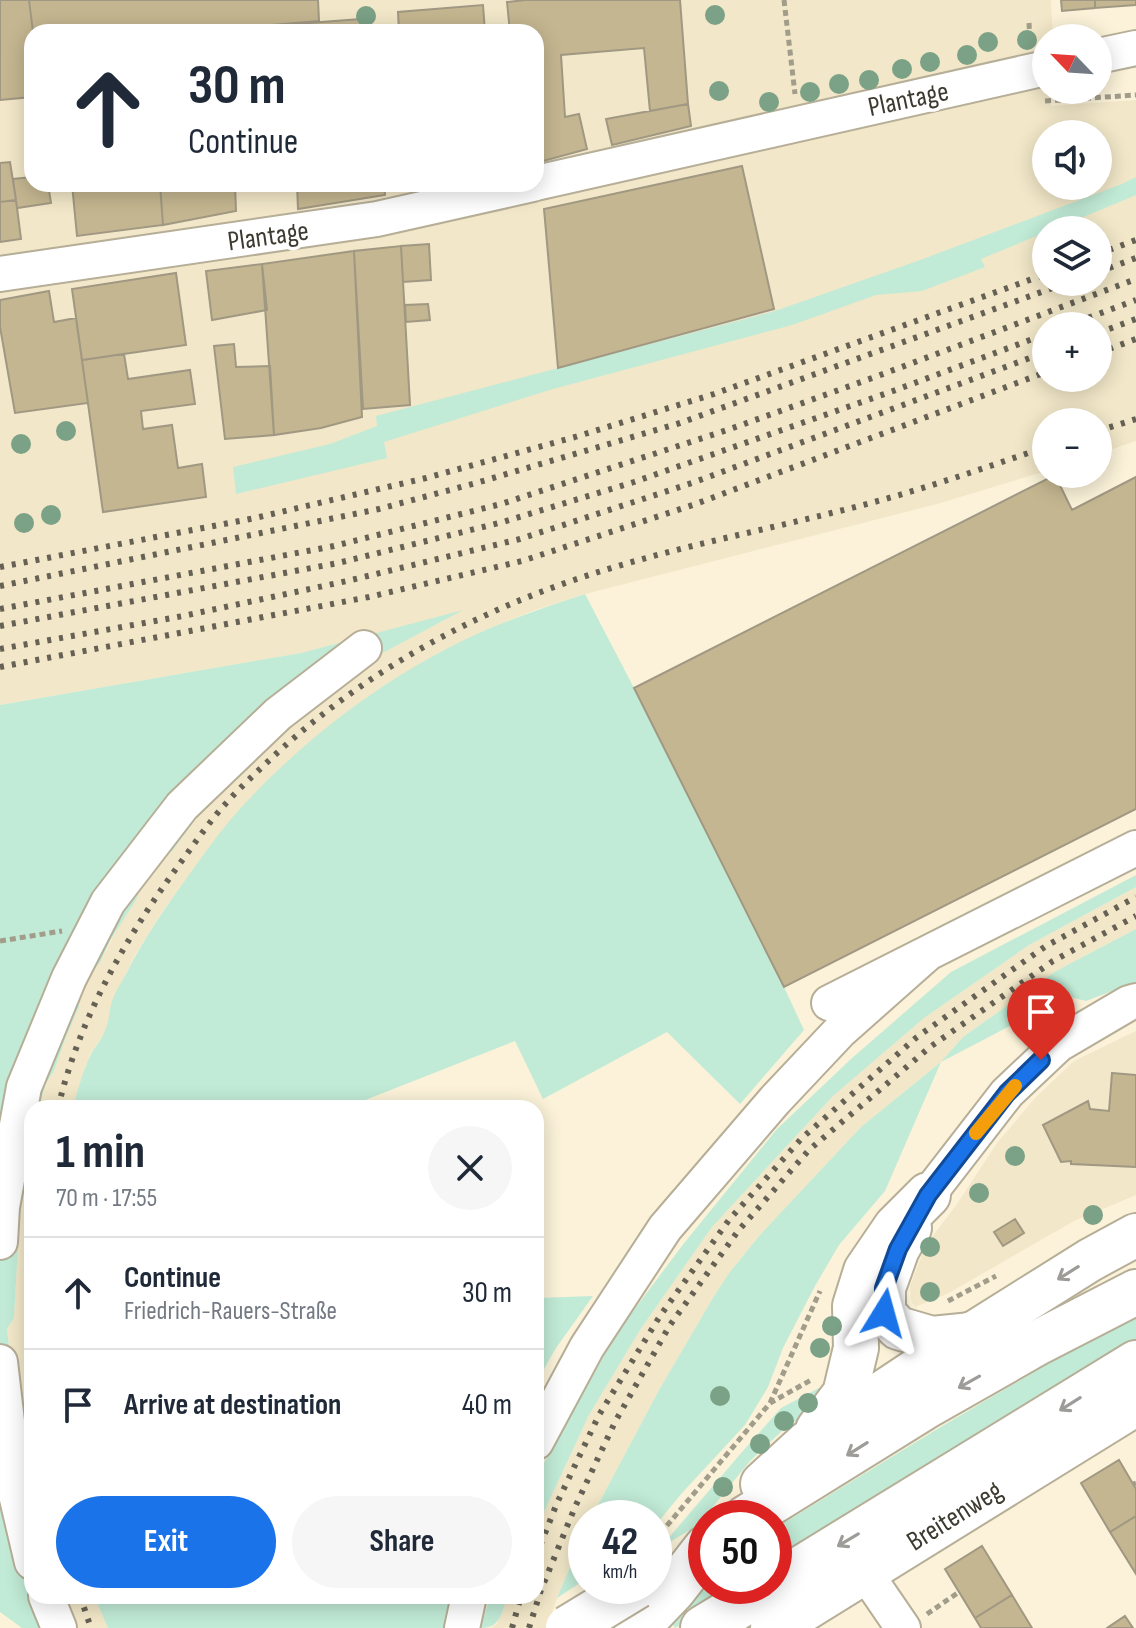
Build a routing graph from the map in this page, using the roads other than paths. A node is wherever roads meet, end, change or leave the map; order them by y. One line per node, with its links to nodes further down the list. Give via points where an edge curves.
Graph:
1 (1136, 48): 2 (street)
2 (1112, 53)
3 (1032, 71): 4 (street, Plantage, via 798,123 707,132)
4 (544, 181)
5 (499, 192): 6 (street, Plantage, via 377,219)
6 (0, 274)
7 (364, 648): 14 (street, via 278,714 182,806 108,902 69,978 24,1087)
8 (1136, 848): 9 (street)
9 (928, 953): 11 (street); 20 (street, via 840,1031 665,1228 587,1347)
10 (1136, 1001): 12 (street, via 1059,1044 1007,1093)
11 (829, 1003)
12 (928, 1195): 16 (main road, via 898,1249 884,1288 884,1313 898,1328 932,1338); 21 (highway, via 896,1227 866,1271 855,1306 856,1354 845,1394)
13 (1136, 1235): 16 (main road, one-way to 16)
14 (0, 1242)
15 (1136, 1292): 24 (highway, one-way to 24, via 923,1408)
16 (972, 1334): 21 (highway)
17 (0, 1362): 22 (street)
18 (1136, 1363): 28 (highway, one-way to 28)
19 (1136, 1403): 27 (highway, Breitenweg)
20 (544, 1427)
21 (808, 1443): 23 (highway)
22 (8, 1488): 25 (street)
23 (747, 1500)
24 (775, 1500)
25 (24, 1537)
26 (688, 1570): 37 (highway)
27 (864, 1571): 33 (street); 39 (highway, Breitenweg)
28 (792, 1573)
29 (49, 1604): 34 (street)
30 (467, 1604): 35 (street)
31 (607, 1604): 36 (highway, bridge)
32 (742, 1604): 38 (highway)
33 (911, 1624)
34 (59, 1628)
35 (462, 1628)
36 (568, 1628)
37 (637, 1628)
38 (703, 1628)
39 (773, 1628)

